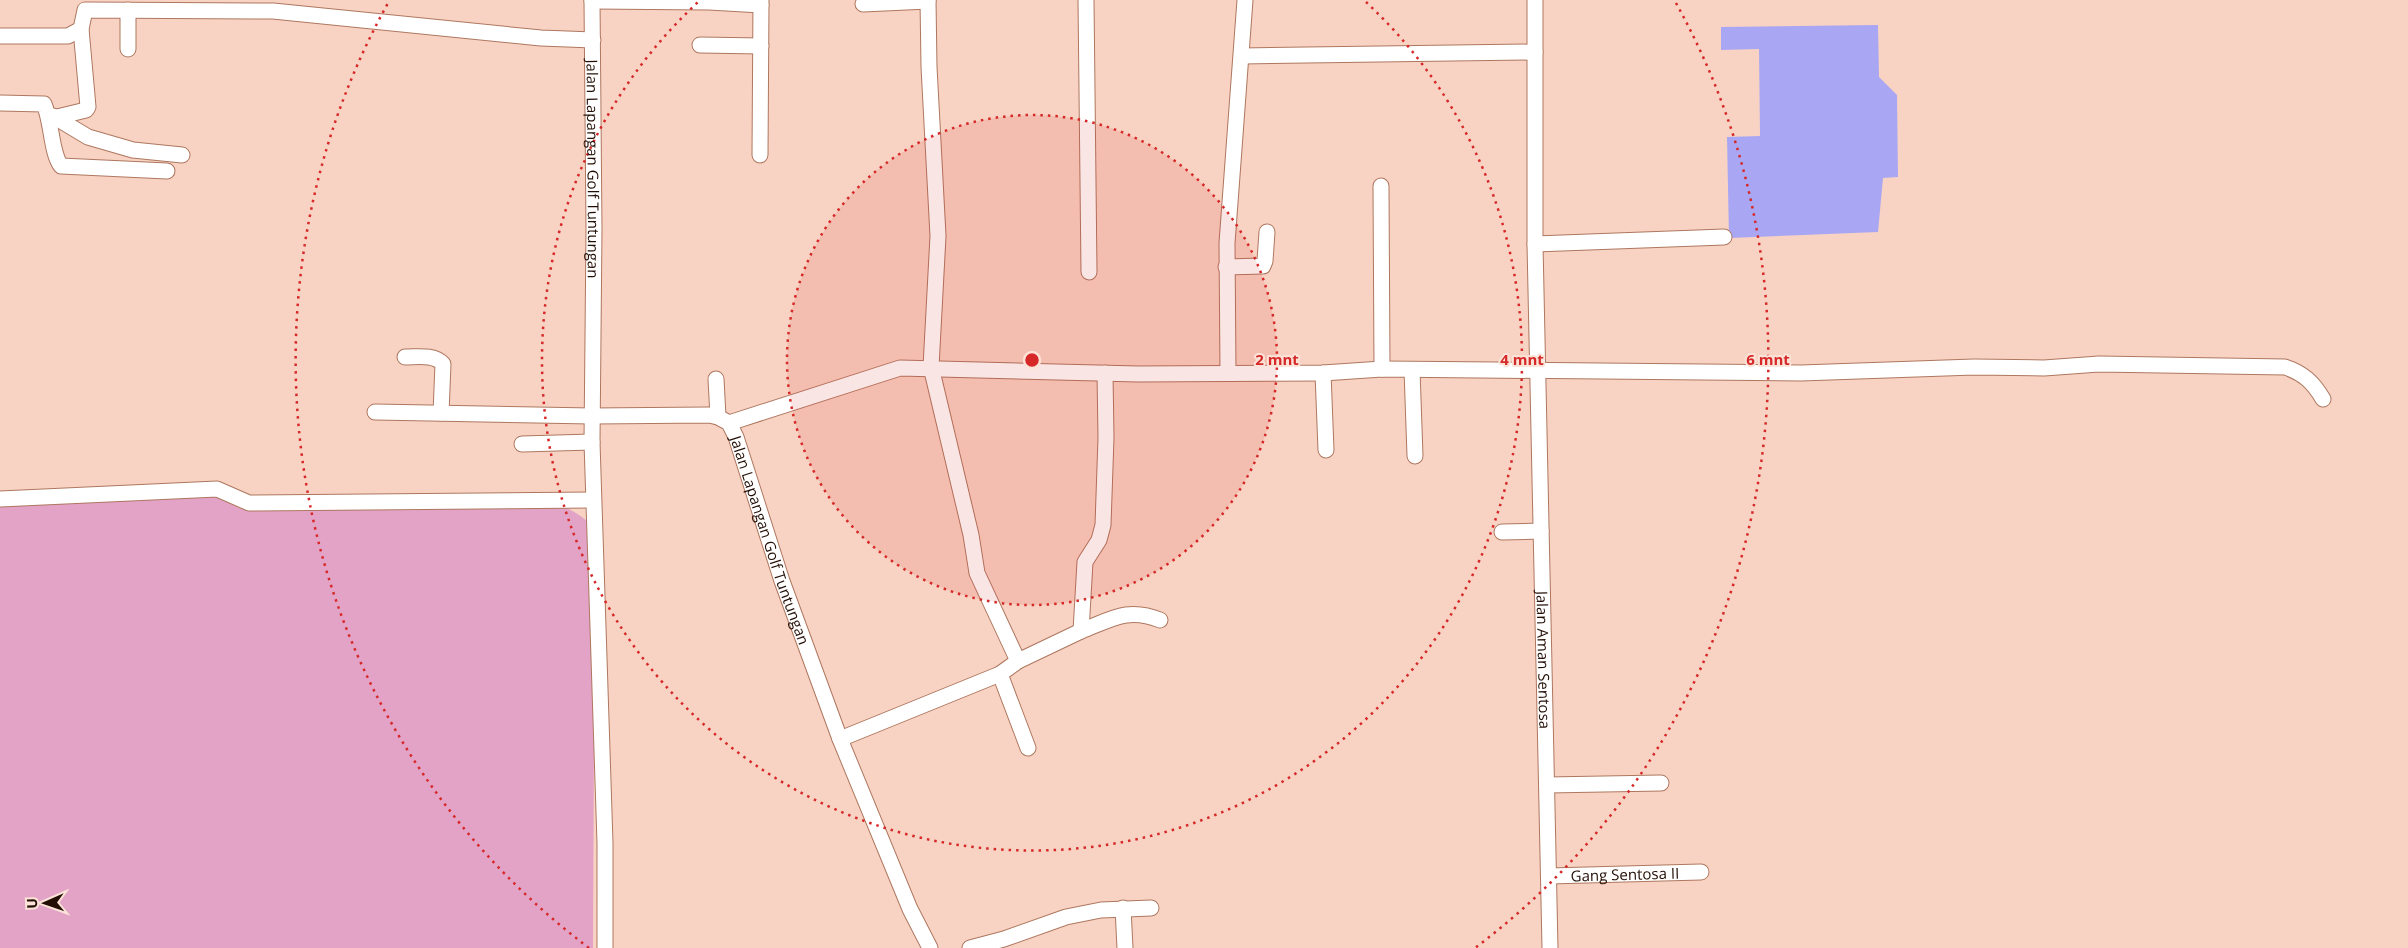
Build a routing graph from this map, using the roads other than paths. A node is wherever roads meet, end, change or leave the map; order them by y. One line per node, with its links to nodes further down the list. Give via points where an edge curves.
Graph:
1 (592, 0): 6 (street); 11 (street, Jalan Lapangan Golf Tuntungan)
2 (1086, 0): 27 (street)
3 (1245, 0): 16 (street)
4 (1535, 0): 15 (street, Jalan Aman Sentosa)
5 (928, 1): 7 (street); 29 (street, via 928,67 938,236)
6 (761, 3): 13 (street)
7 (863, 4)
8 (128, 10): 9 (street, via 86,10); 11 (street, via 273,11 541,38); 14 (street)
9 (81, 29): 10 (street, via 68,36); 18 (street, via 88,106 86,110)
10 (0, 36)
11 (593, 40): 40 (street, Jalan Lapangan Golf Tuntungan)
12 (700, 45): 13 (street)
13 (761, 46): 20 (street)
14 (128, 49)
15 (1534, 52): 16 (street); 25 (street, Jalan Aman Sentosa)
16 (1242, 56): 26 (street)
17 (0, 104): 18 (street, via 44,104)
18 (54, 116): 19 (street, via 88,137 133,150); 21 (street, via 56,159 61,166)
19 (182, 154)
20 (760, 156)
21 (167, 171)
22 (1381, 186): 30 (street)
23 (1267, 232): 26 (street, via 1263,266)
24 (1724, 237): 25 (street)
25 (1535, 244): 32 (street, Jalan Aman Sentosa)
26 (1226, 267): 33 (street)
27 (1089, 272)
28 (405, 357): 39 (street, via 438,359 443,364)
29 (931, 367): 34 (street, via 972,371); 41 (street, via 894,368); 52 (street, via 977,573)
30 (1382, 369): 31 (street); 35 (street)
31 (1412, 370): 32 (street); 45 (street)
32 (1538, 371): 37 (street, via 1802,373 2100,364 2284,367 2299,372); 48 (street, Jalan Aman Sentosa)
33 (1228, 372): 34 (street); 35 (street)
34 (1105, 373): 51 (street, via 1103,525 1085,562)
35 (1323, 373): 44 (street)
36 (716, 379): 41 (street)
37 (2324, 398)
38 (375, 412): 39 (street)
39 (441, 413): 40 (street)
40 (592, 416): 41 (street, via 699,414); 42 (street, Jalan Lapangan Golf Tuntungan)
41 (723, 420): 54 (street, Jalan Lapangan Golf Tuntungan, via 736,437 782,580)
42 (592, 442): 43 (street); 47 (street, Jalan Lapangan Golf Tuntungan)
43 (522, 444)
44 (1326, 450)
45 (1415, 456)
46 (0, 499): 47 (street, via 217,490 249,503)
47 (593, 500): 62 (street, Jalan Lapangan Golf Tuntungan, via 605,843)
48 (1541, 530): 49 (street); 57 (street, Jalan Aman Sentosa)
49 (1502, 532)
50 (1160, 620): 51 (street, via 1134,613)
51 (1082, 630): 52 (street)
52 (1018, 661): 53 (street)
53 (1000, 674): 54 (street); 55 (street)
54 (840, 739): 63 (street, Jalan Lapangan Golf Tuntungan, via 910,909)
55 (1028, 748)
56 (1661, 783): 57 (street)
57 (1548, 785): 59 (street, Jalan Aman Sentosa)
58 (1701, 872): 59 (street, Gang Sentosa II)
59 (1549, 876): 66 (street, Jalan Aman Sentosa)
60 (1123, 908): 61 (street); 64 (street, via 1066,917); 65 (street)
61 (1151, 908)
62 (604, 948)
63 (930, 948)
64 (970, 948)
65 (1125, 948)
66 (1550, 948)

